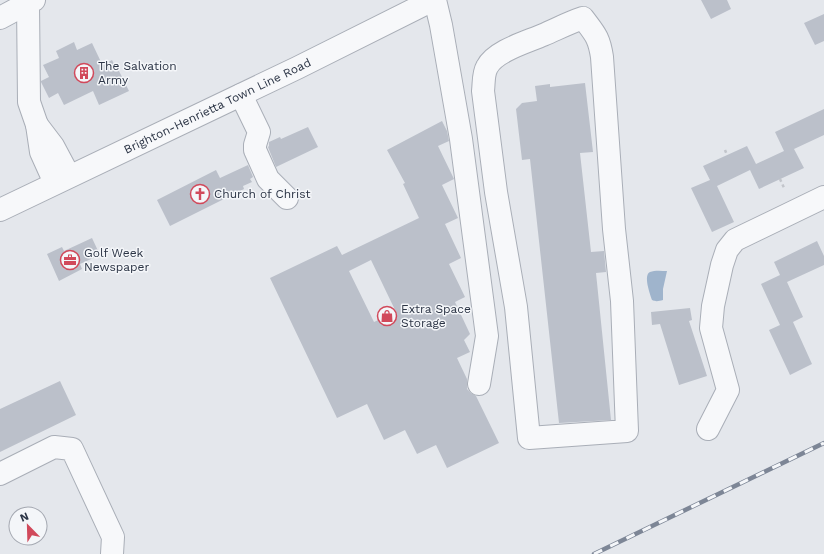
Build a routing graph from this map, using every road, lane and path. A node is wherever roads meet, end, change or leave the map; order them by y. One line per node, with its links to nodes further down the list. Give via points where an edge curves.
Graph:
1 (434, 0): 5 (street, Brighton-Henrietta Town Line Road); 14 (street, via 441,22 461,138 487,336)
2 (31, 2): 4 (street); 8 (street, via 29,102 37,125 41,152)
3 (585, 9): 3 (street, via 600,43 602,57 614,229 622,301 627,431 530,438 516,307 496,192 483,91 484,77 487,66 494,58 565,24)
4 (0, 18)
5 (241, 95): 8 (street, Brighton-Henrietta Town Line Road); 12 (street, via 259,132 255,150 268,179)
6 (725, 150): 7 (path)
7 (727, 155)
8 (62, 180): 13 (street, Brighton-Henrietta Town Line Road)
9 (780, 180): 10 (path)
10 (785, 190)
11 (824, 197): 15 (street, via 735,240 727,250 713,306 712,328 728,390)
12 (287, 198)
13 (0, 210)
14 (479, 384)
15 (708, 429)
16 (0, 474): 17 (street, via 54,447 72,449 112,537)
17 (112, 554)

